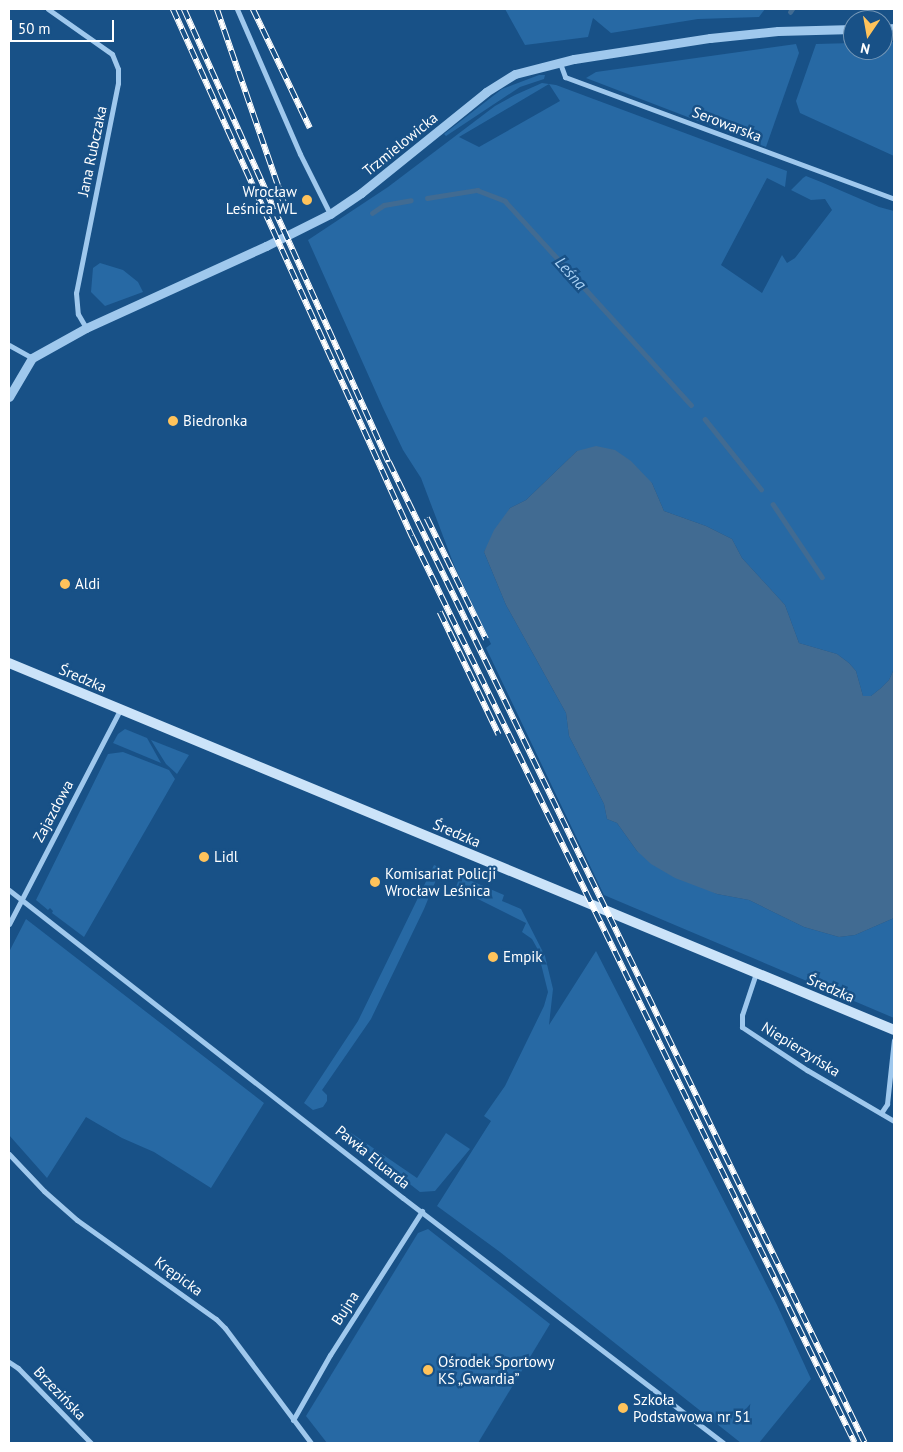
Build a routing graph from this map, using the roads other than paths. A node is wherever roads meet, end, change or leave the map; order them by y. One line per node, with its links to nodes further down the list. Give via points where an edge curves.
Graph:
1 (48, 9): 7 (street, Jana Rubczaka, via 112,54 118,69 118,83 76,290 78,314)
2 (236, 9): 6 (street)
3 (843, 30): 4 (street, Trzmielowicka, via 778,31 710,38)
4 (560, 62): 5 (street, Serowarska, via 565,77); 6 (street, Trzmielowicka, via 515,74 486,92 361,193)
5 (894, 199)
6 (330, 214): 7 (street, Trzmielowicka)
7 (86, 328): 9 (street, Trzmielowicka)
8 (9, 345): 9 (street)
9 (32, 358): 10 (street)
10 (9, 398)
11 (9, 663): 12 (main road, Średzka)
12 (120, 710): 14 (street, Zajazdowa); 16 (main road, Średzka)
13 (9, 890): 14 (street, Pawła Eluarda)
14 (22, 899): 15 (street, Zajazdowa); 22 (street, Pawła Eluarda)
15 (9, 924)
16 (756, 973): 17 (main road, Średzka); 19 (street, Niepierzyńska, via 742,1015 742,1027)
17 (894, 1030)
18 (894, 1040): 19 (street, via 887,1104)
19 (881, 1113): 20 (street, Niepierzyńska)
20 (894, 1121)
21 (9, 1154): 24 (street, Krępicka, via 77,1220 216,1319)
22 (422, 1211): 24 (street, Bujna, via 330,1355); 27 (street, Pawła Eluarda)
23 (9, 1362): 25 (street, Brzezińska)
24 (293, 1420): 26 (street, Krępicka)
25 (91, 1443)
26 (311, 1443)
27 (723, 1443)

